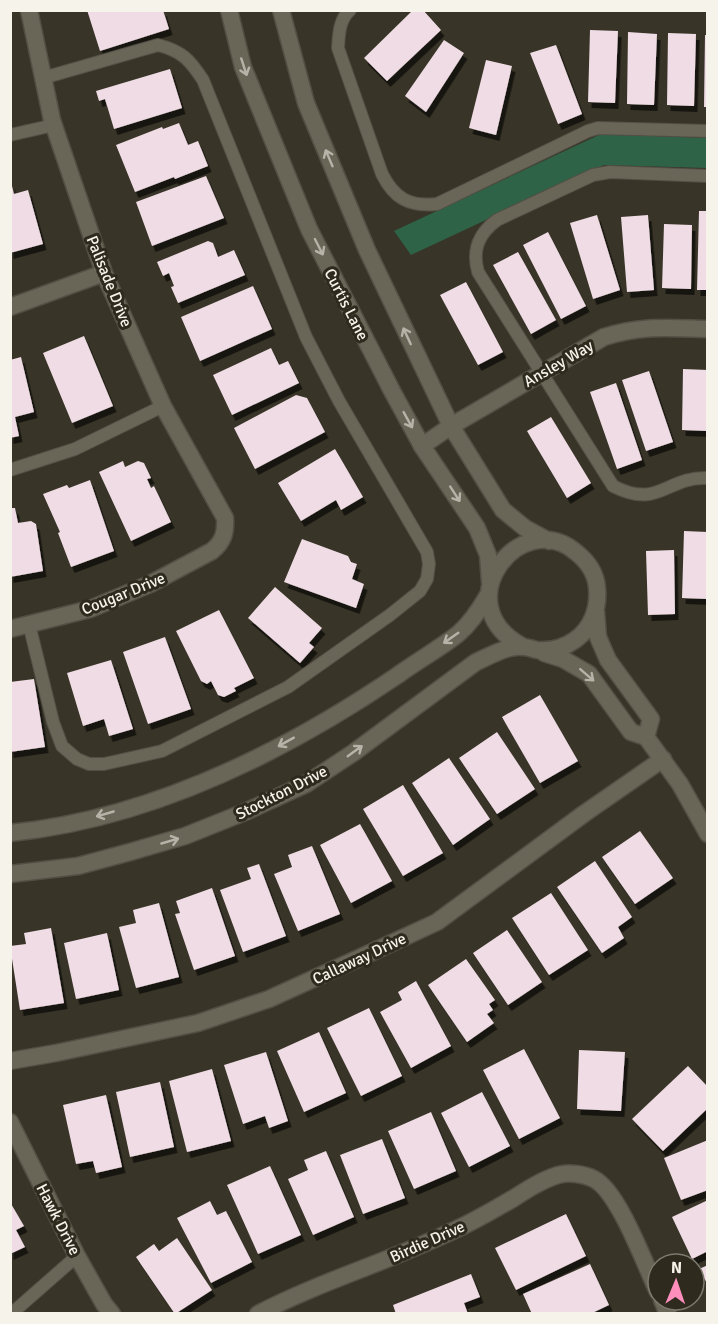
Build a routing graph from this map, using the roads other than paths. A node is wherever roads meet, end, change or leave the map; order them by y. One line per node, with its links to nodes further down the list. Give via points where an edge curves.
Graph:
1 (29, 10): 5 (street, Palisade Drive)
2 (229, 10): 16 (street, Curtis Lane, one-way to 16, via 243,67 309,229)
3 (281, 10): 15 (street, one-way to 3, via 367,250 306,103)
4 (350, 10): 7 (lane, via 339,29 338,48 382,174 398,196 410,202 436,204 598,128)
5 (43, 78): 6 (street, Palisade Drive); 23 (lane, via 158,45 190,60 203,80 306,337 427,552 429,564 420,591 288,687 162,751 104,764 89,764 62,746)
6 (54, 124): 8 (lane); 10 (street, Palisade Drive)
7 (708, 131)
8 (10, 135)
9 (708, 176): 13 (lane, via 601,173 496,220 487,228 476,249 478,272)
10 (104, 273): 11 (street); 14 (street, Palisade Drive)
11 (10, 307)
12 (708, 329): 13 (street, Ansley Way, via 628,329 604,337)
13 (541, 373): 15 (street, Ansley Way); 18 (lane, via 613,486 641,496 656,494 690,478)
14 (162, 406): 17 (lane, via 75,449); 19 (street, Palisade Drive, via 225,518)
15 (451, 426): 16 (street, Ansley Way); 20 (street, via 503,510)
16 (422, 446): 21 (street, Curtis Lane, one-way to 21, via 477,528 488,555)
17 (10, 470)
18 (708, 478)
19 (224, 537): 23 (street, Cougar Drive, via 212,551 150,585 90,609)
20 (549, 541): 21 (street, via 522,546 510,553 500,563); 22 (street, via 575,551 593,572 598,598)
21 (489, 589): 25 (street, via 494,620 511,640); 28 (street, one-way to 28, via 475,616 458,634 371,693 239,766 147,803 87,820)
22 (596, 612): 25 (street, via 584,632 570,644 548,650); 26 (street, via 598,637 608,660 651,719)
23 (29, 624): 24 (street, Cougar Drive)
24 (10, 629)
25 (529, 648): 26 (street, one-way to 26, via 563,659 589,674 631,732); 30 (street, Stockton Drive, one-way to 25, via 78,866 120,855 186,836 245,812 306,784 476,662 498,651)
26 (646, 737): 27 (street)
27 (663, 759): 29 (street); 31 (street, Callaway Drive, via 437,922 368,954 269,999 198,1023)
28 (10, 833)
29 (708, 834)
30 (10, 874)
31 (10, 1061)
32 (10, 1122): 33 (street, Hawk Drive)
33 (77, 1256): 35 (lane); 36 (street, Hawk Drive)
34 (646, 1266): 37 (street, Birdie Drive, via 608,1190 594,1179 562,1174 446,1234 293,1295)
35 (11, 1314)
36 (112, 1314)
37 (258, 1314)

